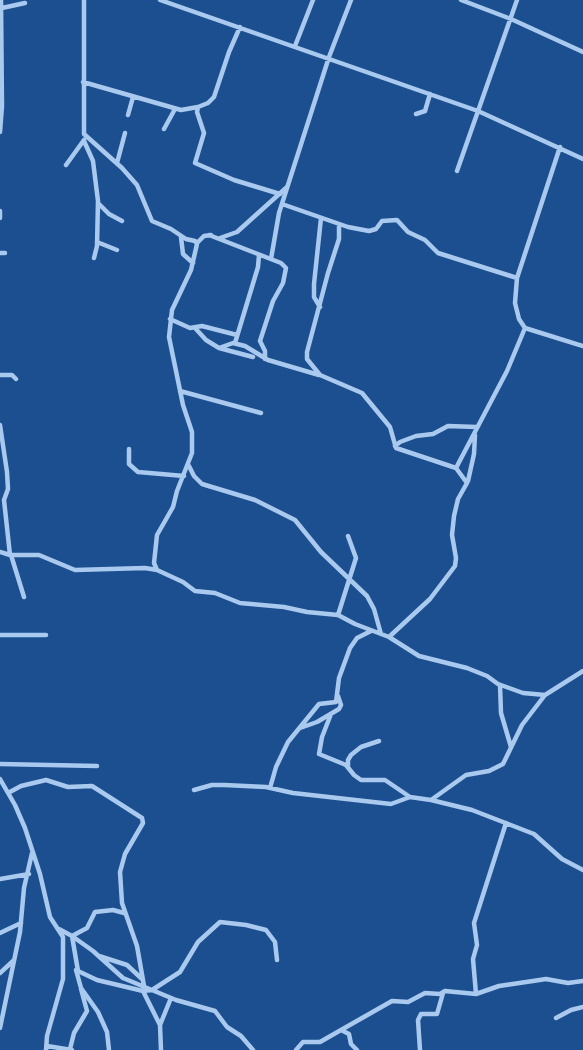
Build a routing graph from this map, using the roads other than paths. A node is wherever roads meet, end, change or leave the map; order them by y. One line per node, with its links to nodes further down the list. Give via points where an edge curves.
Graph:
1 (2, 0): 9 (street)
2 (84, 0): 15 (street)
3 (160, 0): 11 (street)
4 (313, 0): 12 (street)
5 (351, 0): 14 (street)
6 (461, 0): 10 (street)
7 (517, 0): 10 (street)
8 (25, 3): 9 (street)
9 (2, 8): 24 (street)
10 (511, 20): 13 (street); 20 (street)
11 (240, 27): 12 (street); 18 (street, via 214,98)
12 (295, 46): 14 (street)
13 (583, 52)
14 (329, 57): 16 (street); 32 (street)
15 (83, 82): 17 (street); 26 (street, via 82,129)
16 (430, 94): 20 (street); 21 (street, via 424,111)
17 (134, 98): 19 (street); 22 (street)
18 (198, 107): 19 (street); 33 (street, via 204,131 195,163 234,180)
19 (175, 109): 23 (street)
20 (478, 111): 27 (street); 31 (street)
21 (416, 114)
22 (128, 115)
23 (164, 129)
24 (0, 132)
25 (125, 133): 29 (street)
26 (85, 139): 29 (street); 30 (street); 34 (street, via 93,161)
27 (560, 147): 28 (street); 50 (street)
28 (583, 159)
29 (117, 163): 42 (street, via 137,185 152,221)
30 (66, 165)
31 (457, 171)
32 (288, 186): 33 (street); 35 (street)
33 (280, 194): 41 (street, via 231,236 223,238)
34 (98, 203): 39 (street); 43 (street)
35 (282, 204): 38 (street); 48 (street)
36 (0, 211): 37 (street)
37 (0, 218)
38 (321, 218): 40 (street); 51 (street, via 314,284 314,297)
39 (122, 221)
40 (339, 224): 50 (street, via 370,231 382,221 397,220 408,232 426,240 438,253); 51 (street, via 339,239)
41 (209, 234): 44 (street); 46 (street)
42 (181, 237): 44 (street); 49 (street, via 183,254)
43 (97, 242): 45 (street); 47 (street)
44 (197, 243): 49 (street)
45 (117, 250)
46 (259, 255): 48 (street); 55 (street)
47 (94, 258)
48 (271, 259): 60 (street, via 285,266 286,271 260,341 266,351)
49 (193, 262): 52 (street)
50 (517, 278): 54 (street, via 514,294 516,311)
51 (320, 307): 62 (street, via 307,355)
52 (170, 319): 53 (street); 64 (street, via 170,347)
53 (194, 328): 55 (street, via 202,326); 58 (street)
54 (526, 328): 57 (street); 67 (street, via 508,371)
55 (238, 335): 56 (street)
56 (235, 343): 58 (street); 60 (street, via 248,347)
57 (583, 346)
58 (219, 348): 59 (street)
59 (253, 357)
60 (265, 359): 62 (street)
61 (0, 375): 63 (street, via 12,374)
62 (320, 375): 68 (street, via 362,393 394,432)
63 (16, 379)
64 (180, 391): 65 (street); 70 (street, via 193,436)
65 (261, 413)
66 (0, 427): 74 (street, via 8,489)
67 (476, 429): 68 (street, via 448,426); 71 (street); 73 (street)
68 (396, 446): 71 (street)
69 (129, 449): 72 (street, via 129,464 138,472)
70 (189, 466): 72 (street); 79 (street, via 202,484 255,500 295,520)
71 (456, 468): 73 (street)
72 (184, 476): 78 (street, via 171,513 158,535 154,563)
73 (467, 483): 86 (street, via 458,499 454,516 455,566 430,599)
74 (2, 498): 77 (street)
75 (348, 536): 79 (street, via 356,554)
76 (0, 552): 77 (street)
77 (10, 555): 78 (street, via 39,555 75,570); 80 (street)
78 (158, 570): 81 (street, via 193,590 240,603)
79 (350, 580): 81 (street); 83 (street, via 370,601)
80 (24, 597)
81 (338, 615): 82 (street)
82 (371, 631): 83 (street); 89 (street, via 357,638 350,648 339,678)
83 (381, 634): 86 (street)
84 (0, 635): 85 (street)
85 (46, 635)
86 (389, 637): 88 (street, via 419,656 467,668)
87 (583, 671): 90 (street)
88 (500, 684): 90 (street, via 522,693); 94 (street, via 501,713)
89 (337, 695): 91 (street, via 340,707); 92 (street, via 336,702 319,704)
90 (545, 695): 94 (street, via 522,725)
91 (331, 714): 92 (street); 97 (street, via 319,754)
92 (299, 728): 99 (street, via 280,758)
93 (379, 741): 97 (street, via 361,747 351,755)
94 (511, 748): 103 (street, via 498,768 466,775)
95 (0, 764): 96 (street)
96 (97, 766)
97 (348, 766): 102 (street, via 354,776 362,780 385,780)
98 (0, 779): 101 (street)
99 (270, 788): 100 (street, via 212,785); 102 (street, via 391,804)
100 (194, 790)
101 (8, 793): 105 (street); 109 (street, via 46,780 68,787 92,786 142,818 143,824 121,863)
102 (410, 797): 103 (street)
103 (431, 800): 104 (street)
104 (506, 823): 106 (street, via 540,838 562,859); 126 (street, via 474,924)
105 (33, 850): 107 (street); 111 (street, via 48,914)
106 (583, 870)
107 (29, 874): 108 (street); 110 (street)
108 (0, 879)
109 (124, 913): 113 (street, via 113,910 95,912 87,928); 119 (street, via 134,934)
110 (20, 922): 112 (street); 115 (street)
111 (59, 929): 113 (street); 133 (street, via 64,942 63,979)
112 (0, 933)
113 (72, 936): 114 (street); 117 (street)
114 (98, 955): 119 (street, via 127,965); 121 (street, via 123,978)
115 (14, 960): 118 (street); 131 (street)
116 (277, 960): 123 (street, via 275,942 266,930 220,922 198,942 180,972)
117 (76, 970): 122 (street); 124 (street, via 97,980)
118 (0, 973)
119 (142, 979): 121 (street)
120 (583, 981): 126 (street, via 542,980 507,984)
121 (144, 986): 123 (street)
122 (81, 988): 134 (street, via 87,1011 74,1033); 135 (street, via 101,1018 109,1039)
123 (152, 990): 124 (street); 127 (street)
124 (143, 992): 130 (street)
125 (443, 993): 126 (street); 132 (street, via 426,993 408,1002 390,1002); 140 (street, via 437,1014 421,1014 418,1020)
126 (476, 994)
127 (171, 998): 130 (street); 137 (street, via 215,1011 227,1027 241,1036)
128 (583, 1007): 129 (street)
129 (556, 1018)
130 (160, 1025): 136 (street)
131 (0, 1028)
132 (341, 1030): 138 (street, via 320,1042 303,1042); 139 (street, via 349,1034 351,1044)
133 (46, 1048): 134 (street)
134 (72, 1050)
135 (109, 1050)
136 (161, 1050)
137 (253, 1050)
138 (296, 1050)
139 (357, 1050)
140 (420, 1050)

